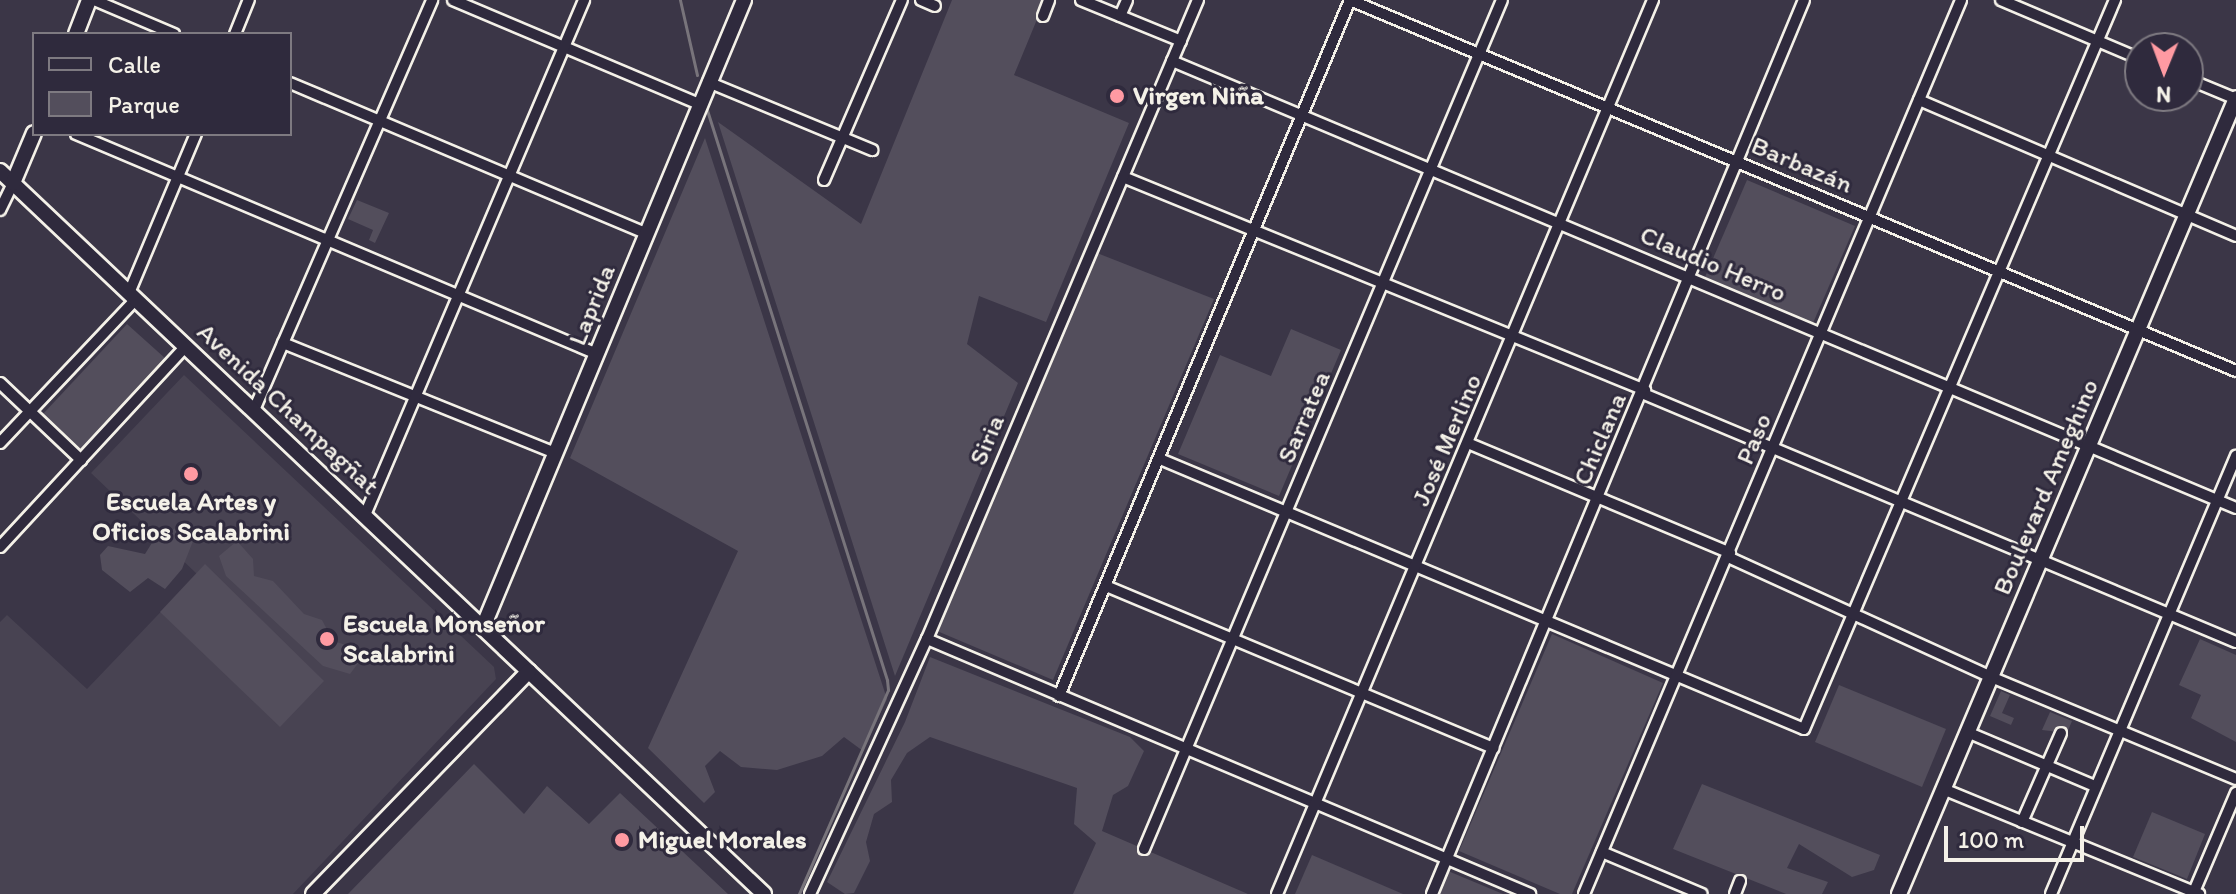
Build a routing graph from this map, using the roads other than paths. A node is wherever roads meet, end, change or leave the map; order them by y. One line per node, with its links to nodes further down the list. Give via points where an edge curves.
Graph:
1 (92, 0): 23 (main road); 24 (street)
2 (249, 0): 25 (street)
3 (432, 0): 40 (street)
4 (453, 0): 28 (street)
5 (584, 0): 28 (street)
6 (744, 0): 32 (main road, Laprida)
7 (902, 0): 44 (street)
8 (921, 0): 20 (street)
9 (1049, 0): 21 (street)
10 (1081, 0): 22 (street)
11 (1127, 0): 22 (street)
12 (1198, 0): 26 (street, Siria)
13 (1350, 0): 30 (street, Barbazán); 39 (street)
14 (1502, 0): 30 (street, Sarratea)
15 (1653, 0): 38 (street, José Merlino)
16 (1804, 0): 47 (street, Chiclana)
17 (1961, 0): 36 (street, Paso)
18 (2001, 0): 27 (street)
19 (2115, 0): 27 (street)
20 (935, 6)
21 (1043, 16)
22 (1120, 16): 26 (street)
23 (77, 32)
24 (169, 32)
25 (236, 32)
26 (1181, 41): 31 (street, Siria)
27 (2097, 41): 29 (street); 46 (street)
28 (564, 47): 37 (street); 51 (street)
29 (2124, 52)
30 (1480, 55): 38 (street, Barbazán); 48 (street, Sarratea)
31 (1172, 61): 39 (street, Claudio Herro); 52 (street, Siria)
32 (708, 82): 37 (main road, Laprida); 44 (street)
33 (292, 84): 40 (street)
34 (2204, 86): 35 (street)
35 (2236, 99): 56 (main road, Boulevard Ameghino)
36 (1919, 100): 46 (street); 57 (street, Paso)
37 (699, 104): 60 (main road, Laprida)
38 (1609, 107): 47 (street, Barbazán); 58 (street, José Merlino)
39 (1300, 115): 48 (street, Claudio Herro); 59 (street)
40 (380, 121): 51 (street); 62 (street)
41 (33, 136): 54 (main road)
42 (81, 136): 50 (street)
43 (195, 136): 50 (street)
44 (842, 137): 45 (street); 53 (street)
45 (872, 150)
46 (2049, 157): 56 (street); 63 (street)
47 (1739, 162): 57 (street, Barbazán); 64 (street, Chiclana)
48 (1432, 170): 58 (street, Claudio Herro); 65 (street, Sarratea)
49 (0, 171): 54 (main road, Avenida Champagñat)
50 (179, 176): 62 (street); 66 (street)
51 (509, 177): 60 (street); 67 (street)
52 (1123, 177): 59 (street); 104 (street, Siria)
53 (824, 180)
54 (13, 183): 55 (street); 66 (main road, Avenida Champagñat)
55 (0, 210)
56 (2187, 215): 61 (street); 68 (main road, Boulevard Ameghino)
57 (1871, 217): 63 (street, Barbazán); 69 (street, Paso)
58 (1560, 224): 64 (street, Claudio Herro); 70 (street, José Merlino)
59 (1254, 230): 65 (street); 87 (street)
60 (647, 234): 73 (main road, Laprida)
61 (2236, 236)
62 (327, 240): 67 (street); 71 (street)
63 (2002, 271): 68 (street, Barbazán); 76 (street)
64 (1692, 279): 69 (street, Claudio Herro); 77 (street, Chiclana)
65 (1384, 284): 70 (street); 93 (street, Sarratea)
66 (132, 296): 72 (main road, Avenida Champagñat); 80 (street)
67 (459, 297): 73 (street); 78 (street)
68 (2139, 330): 74 (street, Barbazán); 83 (main road, Boulevard Ameghino)
69 (1822, 334): 76 (street, Claudio Herro); 84 (street, Paso)
70 (1514, 336): 77 (street); 82 (street, José Merlino)
71 (283, 343): 78 (street); 79 (street)
72 (186, 346): 79 (main road, Avenida Champagñat); 88 (street)
73 (597, 354): 85 (main road, Laprida)
74 (2236, 371)
75 (0, 383): 80 (street)
76 (1952, 389): 83 (street, Claudio Herro); 91 (street)
77 (1644, 392): 84 (street); 89 (street, Chiclana)
78 (416, 398): 85 (street); 94 (street)
79 (254, 410): 94 (main road, Avenida Champagñat)
80 (30, 411): 81 (street); 88 (street)
81 (0, 443)
82 (1470, 444): 89 (street); 98 (street, José Merlino)
83 (2089, 446): 90 (street, Claudio Herro); 97 (main road, Boulevard Ameghino)
84 (1774, 448): 91 (street); 96 (street, Paso)
85 (555, 453): 103 (main road, Laprida)
86 (2236, 455): 90 (street)
87 (1160, 459): 93 (street); 99 (street)
88 (81, 460): 95 (street)
89 (1600, 498): 96 (street); 102 (street, Chiclana)
90 (2217, 500): 92 (street, Claudio Herro); 100 (street)
91 (1903, 502): 97 (street); 101 (street)
92 (2236, 508)
93 (1288, 512): 98 (street); 105 (street, Sarratea)
94 (365, 515): 103 (main road, Avenida Champagñat)
95 (0, 547)
96 (1729, 555): 101 (street); 108 (street, Paso)
97 (2040, 561): 100 (street); 109 (main road, Boulevard Ameghino)
98 (1418, 566): 102 (street); 110 (street, José Merlino)
99 (1106, 586): 105 (street); 111 (street)
100 (2168, 614): 106 (street); 112 (street)
101 (1855, 615): 108 (street, via 1804,729); 109 (street)
102 (1546, 622): 108 (street); 115 (street, Chiclana)
103 (483, 627): 107 (main road, Avenida Champagñat)
104 (927, 639): 111 (street); 132 (street, Siria)
105 (1234, 640): 110 (street); 116 (street, Sarratea)
106 (2236, 642)
107 (529, 671): 130 (main road); 131 (main road, Avenida Champagñat)
108 (1674, 677): 126 (street, Paso)
109 (1991, 677): 112 (street); 113 (main road, Boulevard Ameghino)
110 (1363, 694): 115 (street); 122 (street, José Merlino)
111 (1059, 696): 116 (street)
112 (2119, 731): 118 (street); 119 (street)
113 (1967, 732): 117 (street); 120 (main road, Boulevard Ameghino)
114 (2061, 733): 117 (street)
115 (1493, 748): 127 (street, Chiclana)
116 (1187, 750): 122 (street); 125 (street, Sarratea)
117 (2046, 766): 119 (street); 123 (street)
118 (2236, 779)
119 (2095, 786): 124 (street)
120 (1943, 789): 123 (street); 139 (main road, Boulevard Ameghino)
121 (2236, 793): 129 (street)
122 (1315, 805): 127 (street); 133 (street, José Merlino)
123 (2022, 822): 124 (street)
124 (2073, 843): 129 (street); 140 (street)
125 (1144, 849)
126 (1602, 852): 136 (street, Paso); 137 (street)
127 (1447, 859): 134 (street, Chiclana); 135 (street)
128 (1740, 881): 138 (street)
129 (2195, 893)
130 (313, 894)
131 (764, 894)
132 (810, 894)
133 (1277, 894)
134 (1432, 894)
135 (1530, 894)
136 (1584, 894)
137 (1702, 894)
138 (1735, 894)
139 (1899, 894)
140 (2051, 894)

